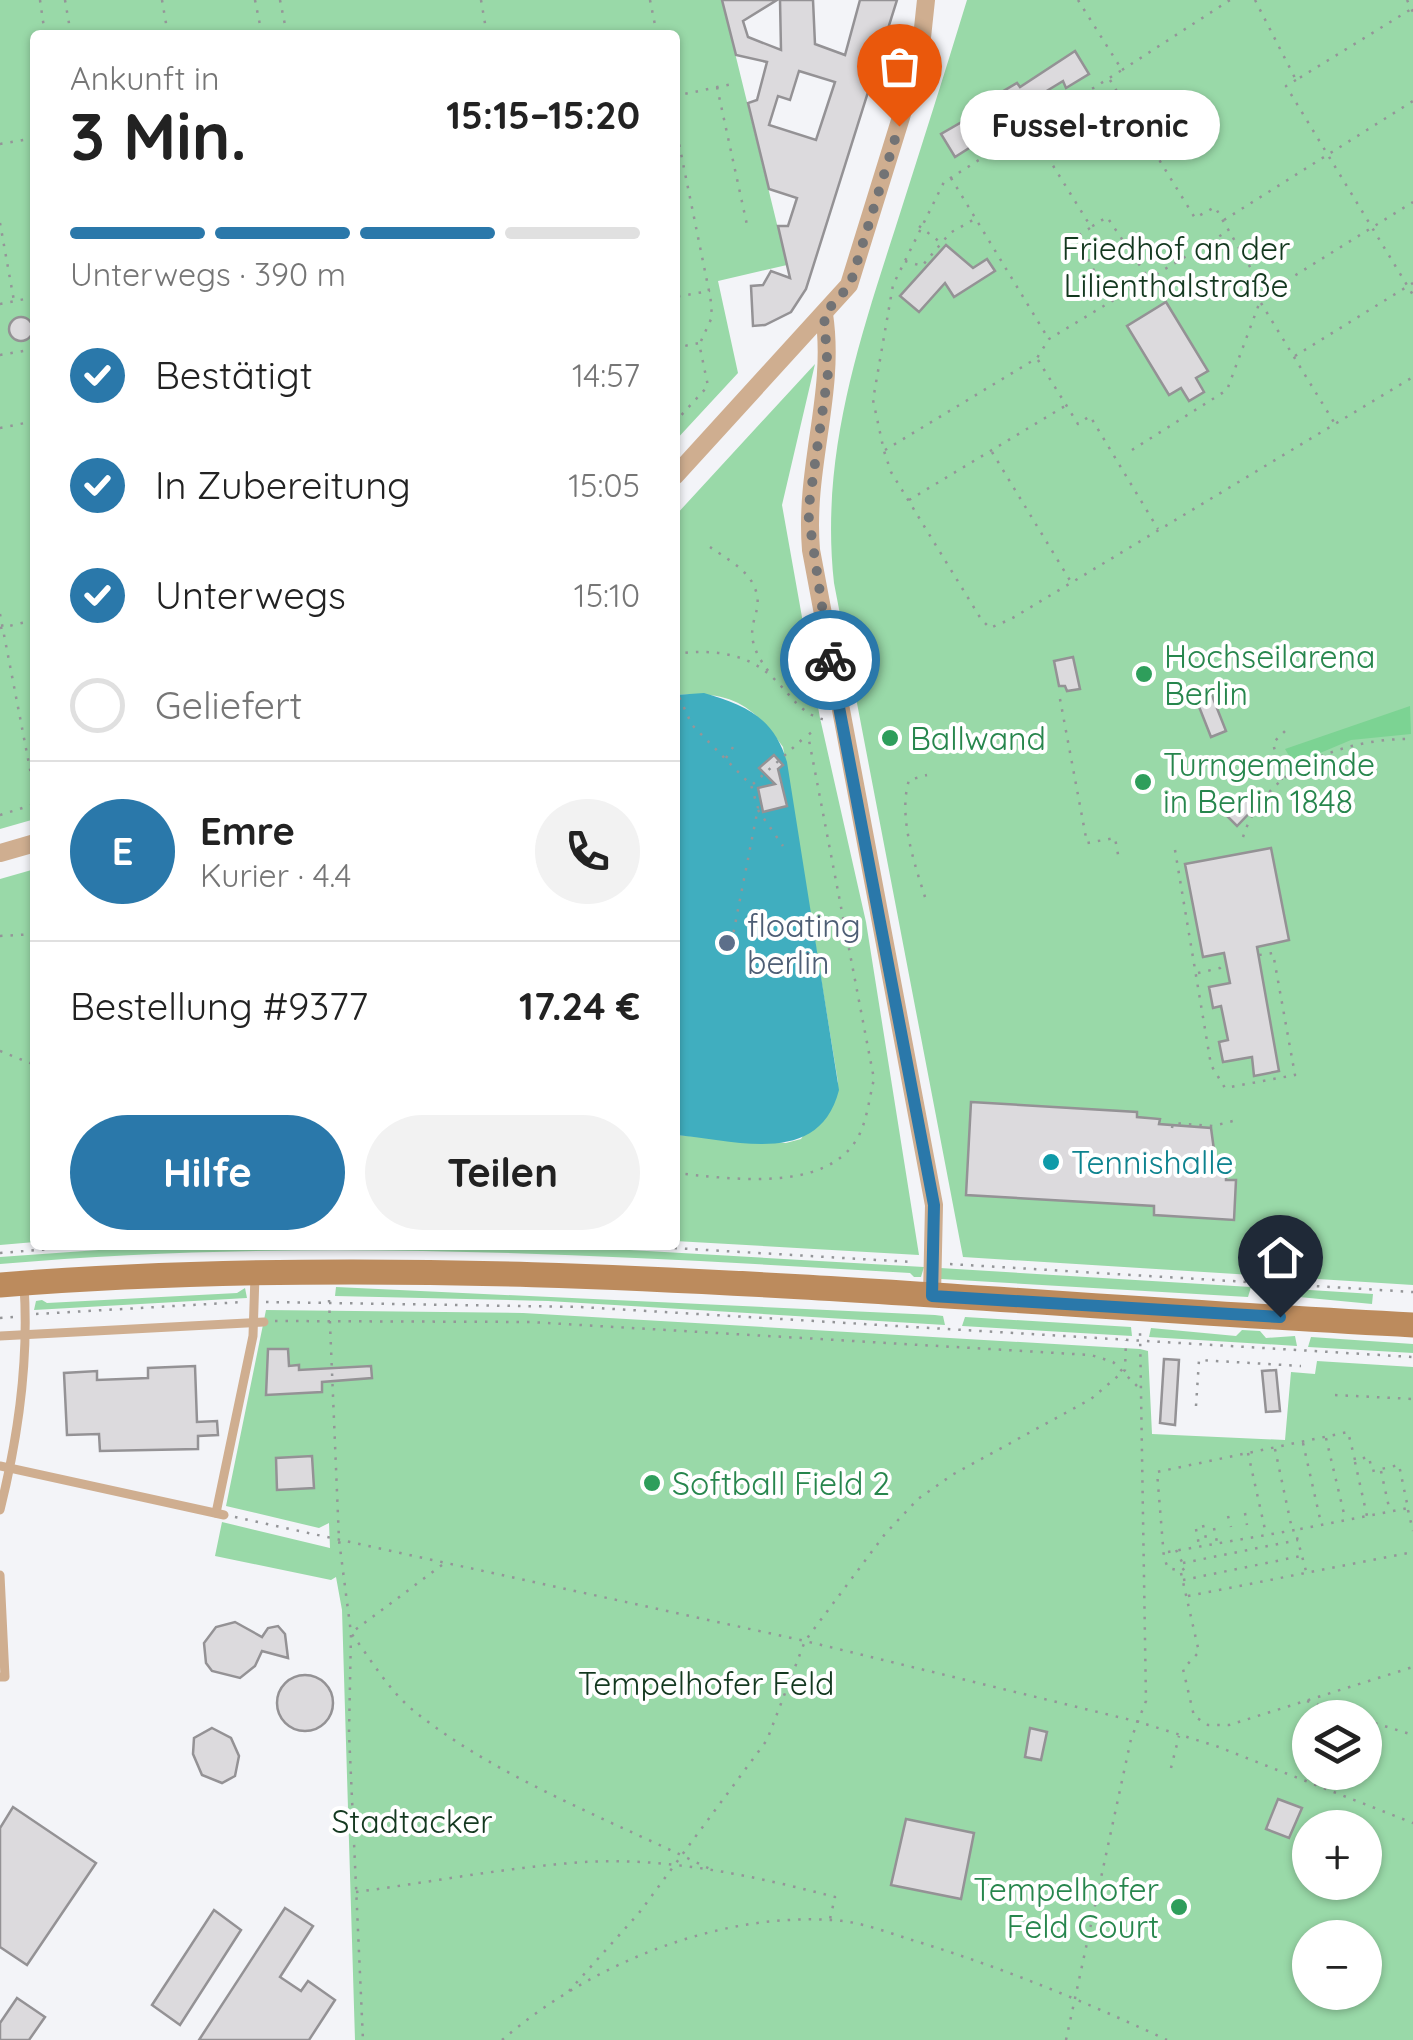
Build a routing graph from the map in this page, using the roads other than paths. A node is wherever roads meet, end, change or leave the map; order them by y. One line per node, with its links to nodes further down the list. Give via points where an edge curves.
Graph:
1 (926, 0): 2 (street, via 920,56 850,285)
2 (824, 314): 3 (street); 8 (street, via 828,373 808,512 934,1205)
3 (680, 471)
4 (30, 845): 5 (street)
5 (0, 853)
6 (255, 1270): 7 (main road); 8 (main road, via 470,1270); 9 (lane)
7 (12, 1284): 11 (lane)
8 (932, 1296): 10 (main road)
9 (259, 1322): 11 (lane); 13 (lane, via 220,1514)
10 (1413, 1326)
11 (28, 1333): 12 (lane); 13 (lane)
12 (0, 1336)
13 (5, 1466): 14 (lane)
14 (0, 1510)
15 (0, 1575): 16 (lane)
16 (0, 1677)

